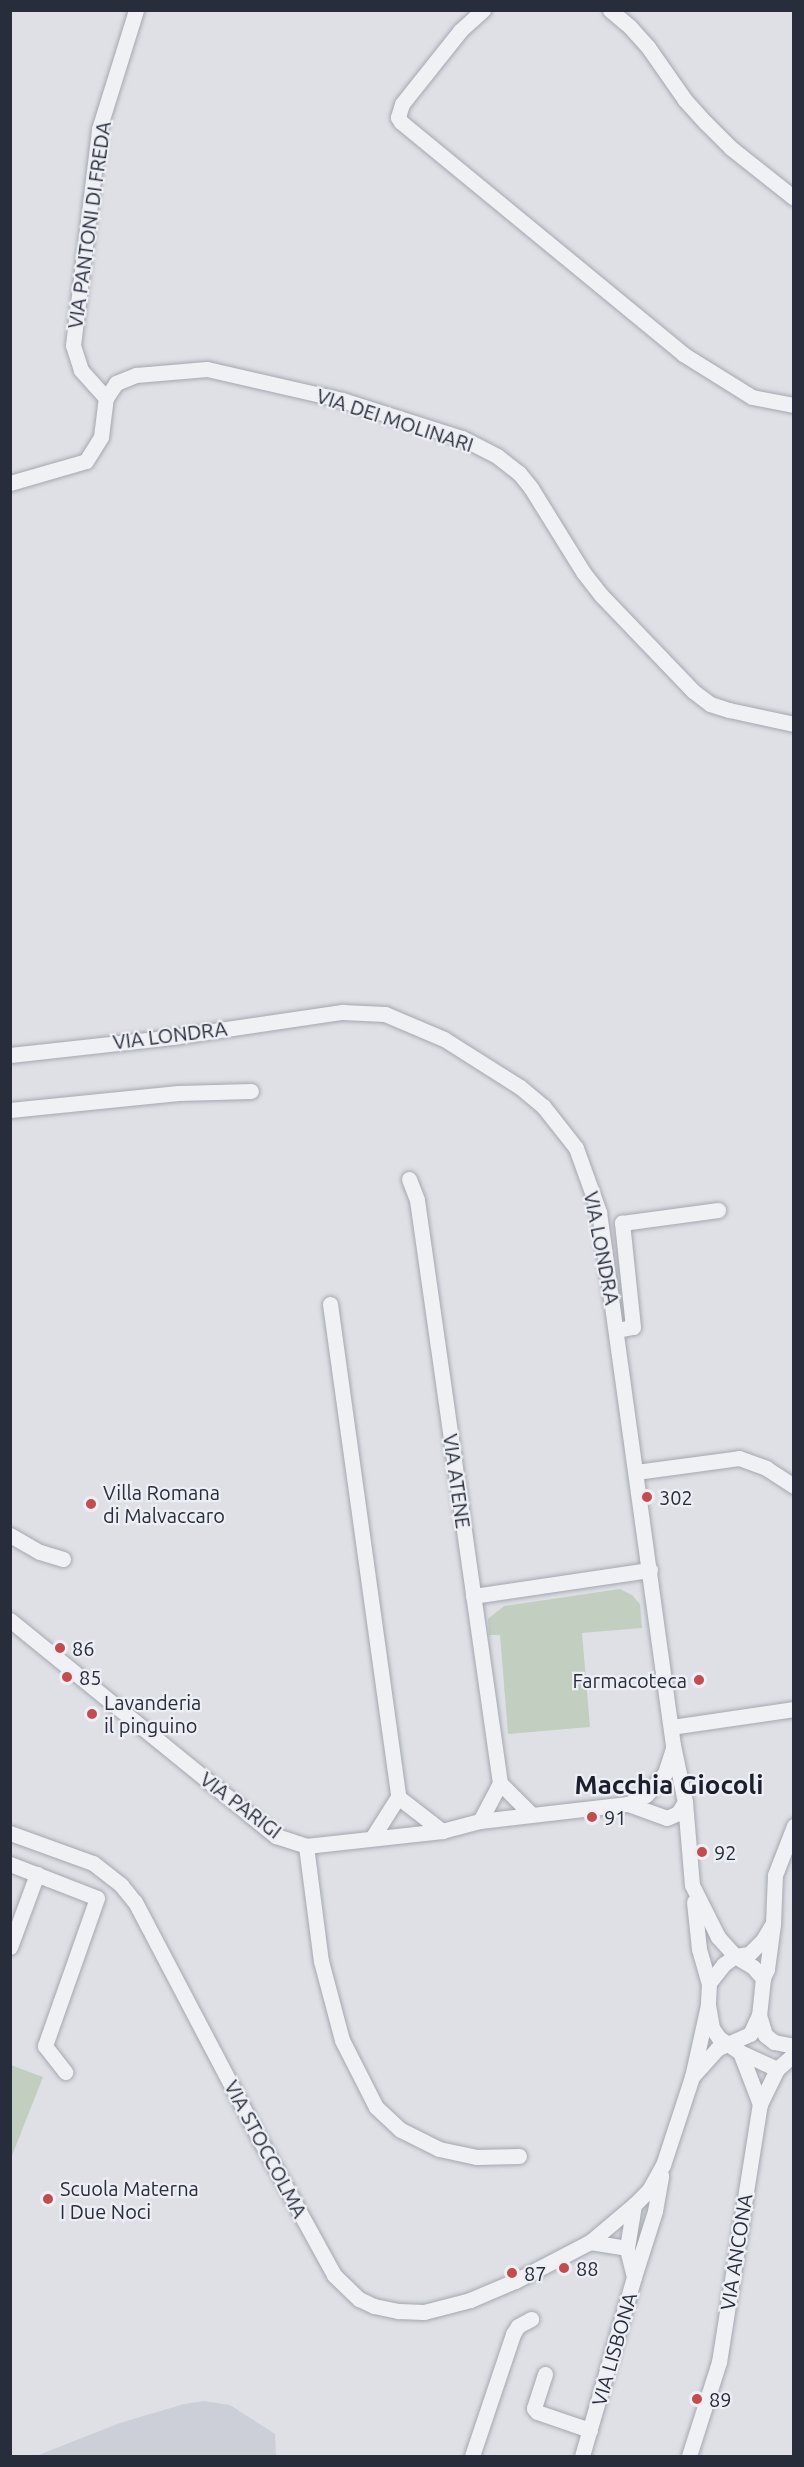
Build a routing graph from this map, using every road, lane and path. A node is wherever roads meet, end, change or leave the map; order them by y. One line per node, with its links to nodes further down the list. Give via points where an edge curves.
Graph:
1 (136, 10): 5 (street, VIA PANTONI DI FREDA, via 99,129 74,345 81,370)
2 (483, 10): 6 (street, via 460,31 402,104 398,117 401,122 683,354 752,397)
3 (610, 10): 4 (street, via 648,47 706,123)
4 (794, 198)
5 (106, 398): 7 (street, via 101,437 86,461); 8 (street, VIA DEI MOLINARI, via 116,383 136,375 207,369 342,400 462,438 519,473 595,587 693,691 710,704)
6 (794, 405)
7 (10, 483)
8 (794, 724)
9 (10, 1055): 15 (street, VIA LONDRA, via 342,1012 362,1011 400,1018 482,1061 520,1087 562,1127 576,1148 599,1212)
10 (251, 1091): 11 (street, via 178,1093)
11 (10, 1110)
12 (409, 1179): 21 (street, VIA ATENE, via 417,1200)
13 (718, 1210): 15 (street, via 622,1223 633,1327)
14 (330, 1304): 28 (street)
15 (617, 1330): 16 (street, VIA LONDRA)
16 (636, 1472): 17 (street, via 739,1458 766,1468); 20 (street, VIA LONDRA)
17 (794, 1486)
18 (10, 1535): 19 (street, via 40,1552)
19 (63, 1559)
20 (650, 1570): 21 (street); 24 (street, VIA LONDRA)
21 (473, 1596): 26 (street, VIA ATENE)
22 (10, 1620): 39 (street, VIA PARIGI, via 276,1836)
23 (794, 1709): 24 (street)
24 (671, 1727): 25 (street, VIA LONDRA)
25 (673, 1745): 27 (street, via 665,1773); 29 (street, VIA LONDRA)
26 (500, 1783): 31 (street); 33 (street)
27 (657, 1783): 30 (street); 32 (street)
28 (398, 1797): 35 (street); 37 (street)
29 (685, 1802): 32 (street, via 678,1813); 38 (street)
30 (628, 1804): 31 (street, VIA PARIGI); 32 (street)
31 (531, 1814): 33 (street, VIA PARIGI)
32 (660, 1814): 38 (street)
33 (480, 1821): 35 (street, VIA PARIGI)
34 (794, 1826): 43 (street, via 775,1875)
35 (442, 1831): 37 (street, VIA PARIGI)
36 (10, 1833): 61 (street, VIA STOCCOLMA, via 93,1863 135,1902 334,2275 359,2299 398,2311 433,2309 470,2300)
37 (372, 1838): 39 (street, VIA PARIGI)
38 (690, 1844): 42 (street)
39 (306, 1846): 58 (street, via 321,1961 342,2040 376,2107 401,2130 439,2149 477,2157)
40 (10, 1864): 41 (street)
41 (37, 1874): 44 (street); 55 (street, via 97,1898 45,2046)
42 (692, 1885): 45 (street, via 707,1920); 47 (street, via 699,1949)
43 (773, 1924): 45 (street, via 749,1954); 46 (street)
44 (10, 1947)
45 (735, 1956): 46 (street); 47 (street)
46 (763, 1978): 49 (street)
47 (709, 1983): 48 (street)
48 (708, 2005): 52 (street, via 712,2028); 56 (street)
49 (759, 2016): 50 (street); 52 (street, via 750,2034)
50 (765, 2035): 51 (street); 54 (street)
51 (794, 2046)
52 (734, 2049): 54 (street); 56 (street, via 717,2049); 57 (street)
53 (794, 2054): 54 (street, VIA ANCONA)
54 (777, 2069): 57 (street, VIA ANCONA)
55 (65, 2072)
56 (692, 2077): 59 (street)
57 (760, 2104): 69 (street, VIA ANCONA, via 719,2362)
58 (519, 2156)
59 (663, 2165): 60 (street, via 649,2190); 63 (street, via 655,2211)
60 (634, 2205): 61 (street); 62 (street, VIA LISBONA)
61 (590, 2242): 62 (street)
62 (627, 2248): 63 (street, VIA LISBONA)
63 (634, 2277): 66 (street, VIA LISBONA)
64 (531, 2319): 67 (street, via 513,2334)
65 (545, 2374): 66 (street, via 534,2408 537,2412)
66 (590, 2430): 68 (street, VIA LISBONA)
67 (472, 2457)
68 (582, 2457)
69 (689, 2457)

